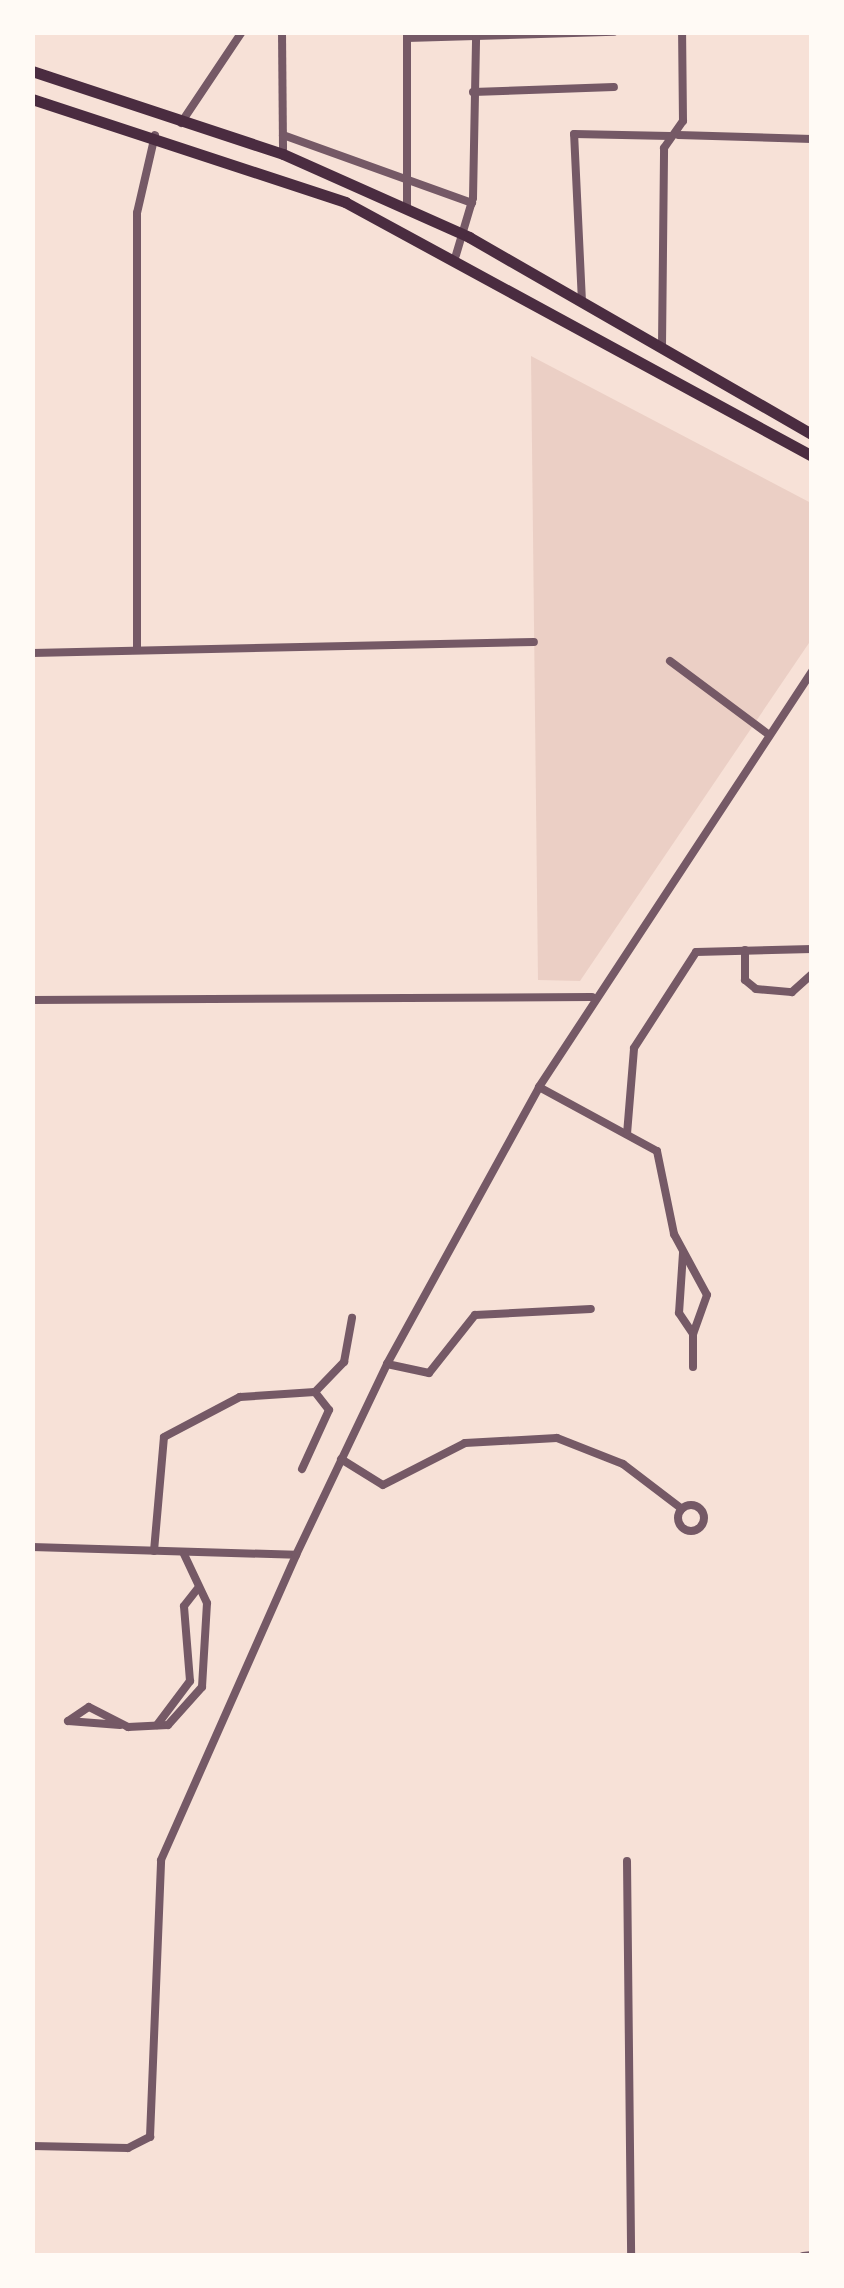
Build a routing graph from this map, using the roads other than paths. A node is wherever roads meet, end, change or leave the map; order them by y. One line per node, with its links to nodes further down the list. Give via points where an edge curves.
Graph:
1 (242, 32): 11 (street)
2 (282, 32): 13 (street)
3 (614, 32): 6 (street)
4 (682, 32): 14 (street)
5 (406, 35): 6 (street); 17 (street)
6 (476, 38): 9 (street)
7 (32, 70): 11 (main road)
8 (614, 87): 9 (street)
9 (473, 92): 18 (street)
10 (32, 99): 12 (main road)
11 (182, 123): 16 (main road)
12 (156, 135): 21 (main road, via 345,202); 27 (street, via 136,214)
13 (283, 135): 16 (street); 17 (street)
14 (674, 135): 15 (street); 22 (street, via 574,134); 23 (street)
15 (812, 139)
16 (283, 154): 19 (main road)
17 (406, 178): 18 (street); 19 (street)
18 (472, 203): 20 (street)
19 (406, 210): 20 (main road)
20 (463, 234): 21 (street); 22 (main road)
21 (456, 255): 25 (main road)
22 (582, 302): 23 (main road)
23 (662, 346): 24 (main road)
24 (812, 434)
25 (812, 456)
26 (534, 642): 27 (street)
27 (138, 650): 28 (street)
28 (32, 652)
29 (670, 660): 31 (street)
30 (812, 670): 31 (street)
31 (768, 734): 35 (street)
32 (812, 949): 33 (street)
33 (744, 950): 34 (street, via 745,980 756,989 792,992); 38 (street, via 696,952 646,1027 631,1059)
34 (812, 974)
35 (592, 996): 36 (street); 37 (street)
36 (32, 1000)
37 (538, 1088): 38 (street); 43 (street)
38 (627, 1134): 39 (street, via 660,1158)
39 (683, 1254): 42 (street, via 679,1313); 42 (street, via 708,1303)
40 (591, 1308): 43 (street, via 475,1316 430,1373)
41 (352, 1318): 45 (street, via 344,1362)
42 (694, 1334): 44 (street)
43 (387, 1364): 46 (street)
44 (693, 1367)
45 (315, 1392): 47 (street, via 329,1410); 50 (street, via 246,1394 171,1429)
46 (342, 1458): 48 (street, via 383,1484 465,1443 556,1438 624,1464); 52 (street)
47 (302, 1469)
48 (682, 1509)
49 (32, 1547): 50 (street)
50 (154, 1551): 51 (street)
51 (183, 1552): 52 (street); 53 (street)
52 (296, 1555): 57 (street, via 161,1860 150,2137 128,2148)
53 (200, 1587): 55 (street, via 184,1606 190,1681); 55 (street, via 211,1635 207,1674 183,1716)
54 (120, 1725): 54 (street, via 89,1707 68,1721 100,1728); 55 (street)
55 (157, 1725)
56 (627, 1861): 59 (street)
57 (32, 2146)
58 (812, 2255): 60 (street)
59 (631, 2256)
60 (803, 2256)

